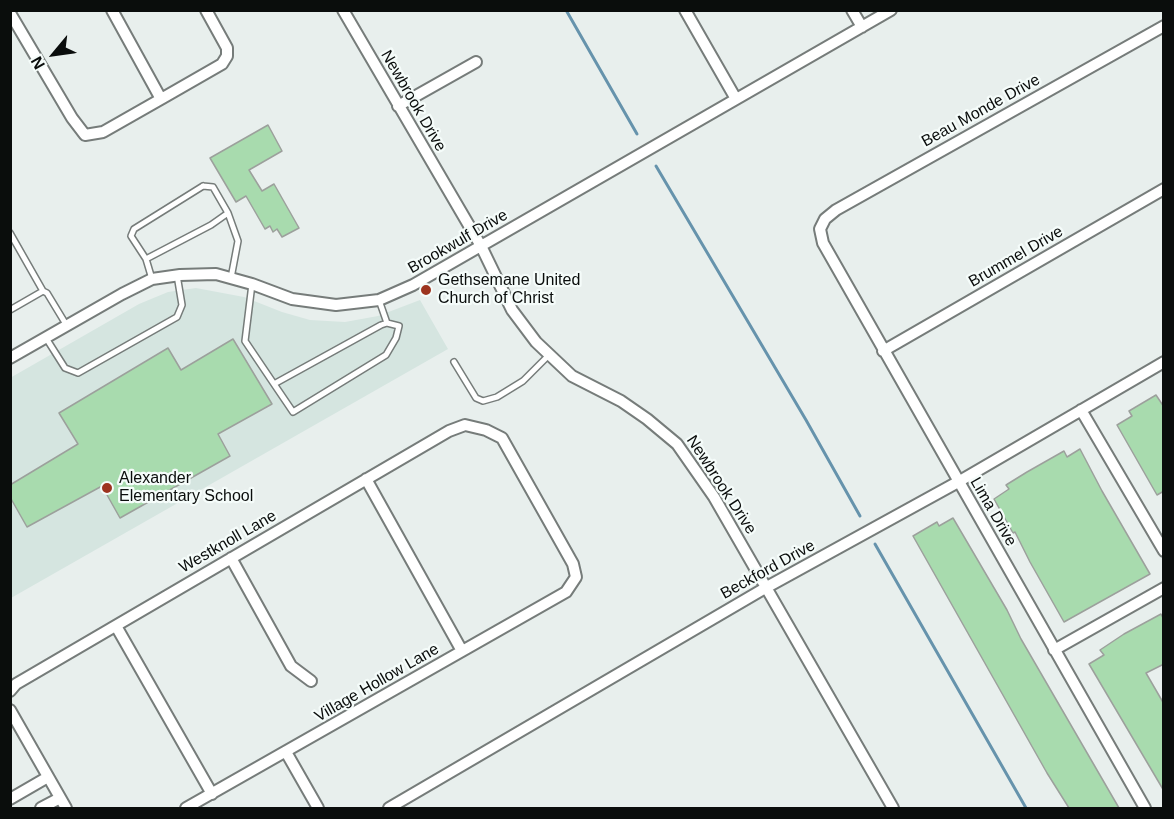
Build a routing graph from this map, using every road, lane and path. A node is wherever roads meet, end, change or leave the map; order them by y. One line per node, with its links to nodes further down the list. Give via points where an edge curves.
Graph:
1 (206, 10): 11 (street, via 228,56 222,64)
2 (343, 10): 13 (street, Newbrook Drive)
3 (685, 10): 12 (street)
4 (852, 10): 9 (street)
5 (891, 10): 9 (street, Brookwulf Drive)
6 (117, 12): 11 (street)
7 (10, 13): 11 (street, via 85,135 104,132)
8 (1164, 26): 16 (street, Beau Monde Drive, via 836,210)
9 (862, 27): 12 (street, Brookwulf Drive)
10 (476, 62): 13 (street)
11 (161, 99)
12 (736, 99): 18 (street, Brookwulf Drive)
13 (398, 106): 18 (street, Newbrook Drive)
14 (1164, 189): 30 (street, Brummel Drive)
15 (228, 213): 19 (lane); 19 (lane, via 213,187 203,186 134,229 131,236); 21 (lane, via 238,241)
16 (820, 229): 30 (street, Lima Drive, via 823,243)
17 (10, 233): 24 (lane)
18 (481, 246): 25 (street, Brookwulf Drive); 31 (street, Newbrook Drive, via 512,310)
19 (146, 259): 22 (lane)
20 (177, 275): 21 (street, Brookwulf Drive, via 216,274); 22 (street, Brookwulf Drive); 29 (lane, via 182,305 177,317 78,373 65,368)
21 (231, 278): 23 (street, Brookwulf Drive)
22 (152, 279): 28 (street, Brookwulf Drive)
23 (252, 284): 25 (street, Brookwulf Drive, via 292,299 336,305); 35 (lane, via 245,341)
24 (43, 291): 26 (lane); 28 (lane)
25 (379, 300): 27 (lane)
26 (10, 310)
27 (387, 323): 35 (lane); 35 (lane, via 399,326 387,355 294,411)
28 (67, 326): 29 (street, Brookwulf Drive)
29 (46, 338): 32 (street, Brookwulf Drive)
30 (883, 351): 38 (street, Lima Drive)
31 (549, 355): 33 (lane, via 523,381 483,401 476,398); 42 (street, Newbrook Drive, via 572,376 621,401 677,444 714,497)
32 (10, 358)
33 (454, 362)
34 (1164, 362): 36 (street, Beckford Drive)
35 (274, 384)
36 (1081, 410): 38 (street, Beckford Drive); 39 (street)
37 (366, 479): 40 (street, Westknoll Lane); 41 (street, Westknoll Lane, via 449,431 465,425 486,430 502,438 573,564); 46 (street)
38 (958, 482): 42 (street, Beckford Drive); 45 (street, Lima Drive)
39 (1164, 551)
40 (231, 558): 44 (street, Westknoll Lane); 47 (street, via 291,666)
41 (576, 577): 46 (street, Village Hollow Lane, via 566,592)
42 (767, 587): 59 (street, Beckford Drive); 60 (street, Newbrook Drive)
43 (1164, 588): 45 (street)
44 (116, 626): 48 (street, Westknoll Lane); 52 (street)
45 (1054, 650): 61 (street, Lima Drive)
46 (462, 651): 50 (street, Village Hollow Lane)
47 (311, 681)
48 (10, 691)
49 (10, 710): 51 (street)
50 (286, 752): 52 (street, Village Hollow Lane); 58 (street)
51 (48, 777): 53 (street); 54 (street)
52 (212, 794): 57 (street, Village Hollow Lane)
53 (60, 798): 55 (street); 56 (street)
54 (10, 799)
55 (41, 808)
56 (66, 808)
57 (186, 808)
58 (318, 808)
59 (389, 808)
60 (893, 808)
61 (1145, 808)

